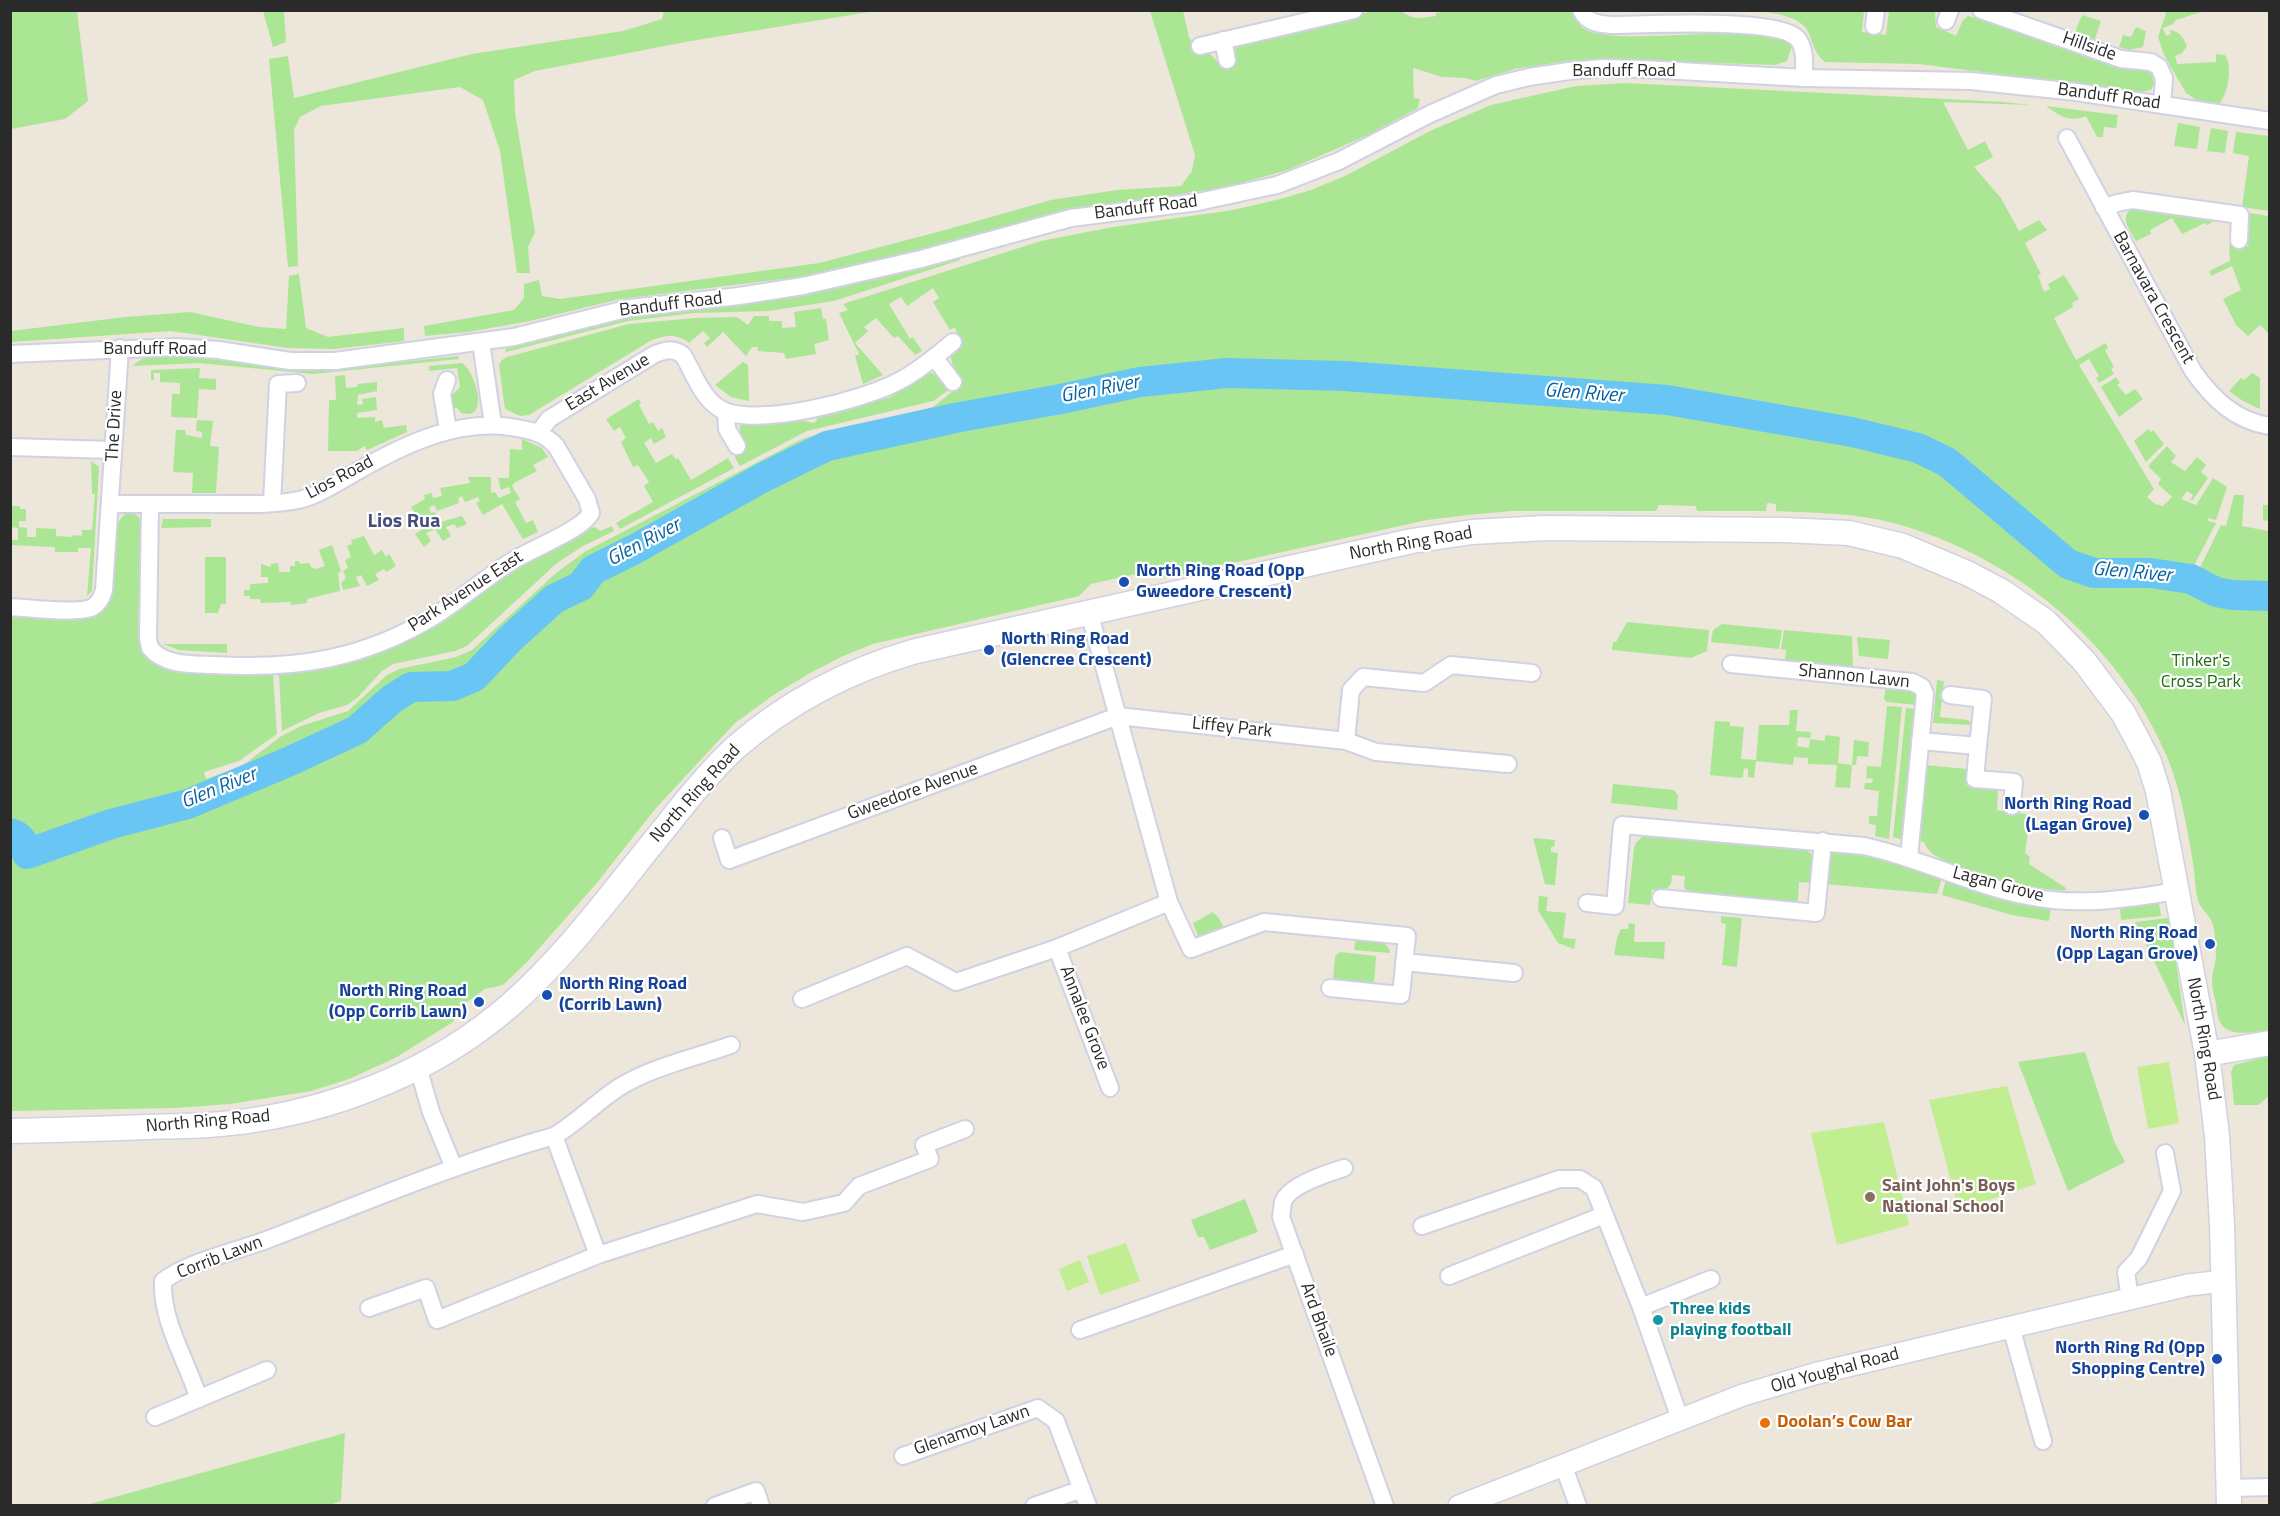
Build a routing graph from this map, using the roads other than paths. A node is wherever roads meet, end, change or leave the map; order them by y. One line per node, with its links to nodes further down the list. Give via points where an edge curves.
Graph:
1 (1354, 10): 4 (street)
2 (1581, 10): 7 (street, via 1595,24 1603,25 1735,25 1788,31 1803,49)
3 (1981, 10): 8 (street, Hillside, via 2121,58 2151,62 2159,67 2164,78)
4 (1223, 40): 5 (street); 6 (street)
5 (1200, 46)
6 (1227, 60)
7 (1804, 78): 8 (street, Banduff Road, via 1971,81); 13 (street, Banduff Road, via 1602,68 1529,77 1462,99 1339,161 1266,188 1198,202 1071,218 947,253 803,286 630,308)
8 (2162, 105): 9 (street, Banduff Road)
9 (2270, 121)
10 (2067, 138): 11 (street, Barnavara Crescent)
11 (2104, 208): 12 (street, via 2133,200 2240,215); 23 (street, Barnavara Crescent, via 2202,384 2239,416)
12 (2239, 240)
13 (481, 342): 15 (street, Banduff Road, via 323,362 196,348); 22 (street)
14 (953, 342): 17 (street)
15 (120, 348): 16 (street, Banduff Road); 28 (street, The Drive)
16 (10, 354)
17 (934, 357): 19 (street); 21 (street, via 902,380 855,400 775,414)
18 (447, 380): 24 (street, via 442,394)
19 (953, 382)
20 (297, 384): 29 (street, via 278,384)
21 (726, 412): 25 (street, East Avenue, via 709,400 683,355 665,350 549,419); 26 (street, via 727,429)
22 (493, 425): 24 (street, Lios Road); 25 (street, Lios Road)
23 (2270, 426)
24 (448, 430): 29 (street, Lios Road, via 386,454 319,493)
25 (539, 432): 31 (street, Park Avenue East, via 556,446 587,499 591,513 582,525 511,562 436,615 403,633 372,647 302,665 226,666 163,660 156,655 148,638)
26 (737, 446)
27 (10, 447): 28 (street)
28 (113, 450): 30 (street, The Drive)
29 (272, 503): 31 (street, Lios Road)
30 (111, 504): 31 (street, Lios Road); 32 (street, The Drive, via 104,590 97,604 78,610)
31 (150, 504)
32 (10, 608)
33 (1089, 612): 37 (street); 46 (main road, North Ring Road, via 1472,532 1545,528 1773,530 1874,538 1937,560 2001,591 2046,622 2084,661 2123,713 2149,762); 58 (main road, North Ring Road, via 882,660 831,682 780,712 713,770 537,979 507,1008)
34 (1731, 664): 39 (street, Shannon Lawn, via 1916,682 1925,694)
35 (1532, 673): 38 (street, via 1451,665 1424,683 1363,677 1351,690)
36 (1950, 695): 40 (street, via 1983,699)
37 (1118, 716): 38 (street, Liffey Park); 43 (street, Gweedore Avenue, via 729,860); 48 (street)
38 (1346, 741): 41 (street, Liffey Park, via 1376,752)
39 (1920, 741): 40 (street); 45 (street, Shannon Lawn)
40 (1978, 746): 42 (street, via 1975,779 2014,782)
41 (1508, 764)
42 (2012, 806)
43 (722, 838)
44 (1822, 841): 45 (street, Lagan Grove); 47 (street, via 1816,913); 49 (street, Lagan Grove, via 1622,825 1615,906)
45 (1909, 857): 46 (street, Lagan Grove, via 1985,884 2055,901 2106,902)
46 (2178, 891): 57 (main road, North Ring Road)
47 (1660, 898)
48 (1169, 902): 50 (street, Annalee Grove); 51 (street, via 1191,948 1264,922 1407,936)
49 (1587, 903)
50 (1057, 948): 54 (street, Annalee Grove, via 956,982 907,956); 59 (street, Annalee Grove)
51 (1404, 962): 52 (street); 53 (street, via 1401,994)
52 (1514, 973)
53 (1330, 988)
54 (802, 999)
55 (2270, 1043): 57 (main road)
56 (731, 1045): 62 (street, via 646,1074 618,1088)
57 (2207, 1054): 72 (main road, North Ring Road, via 2217,1136)
58 (418, 1067): 61 (main road, North Ring Road, via 325,1105 252,1120 189,1126); 64 (street)
59 (1110, 1088)
60 (965, 1129): 69 (street, via 924,1145 930,1159 859,1186 844,1203 803,1212 757,1204)
61 (10, 1131)
62 (554, 1136): 64 (street); 69 (street)
63 (2164, 1153): 73 (street, via 2172,1191 2139,1258 2126,1272)
64 (454, 1168): 79 (street, Corrib Lawn, via 175,1272 163,1281 162,1296)
65 (1344, 1168): 68 (street, Ard Bhaile, via 1320,1176 1284,1200 1281,1216)
66 (1604, 1215): 67 (street, via 1594,1188 1580,1179 1559,1179); 70 (street); 74 (street)
67 (1422, 1226)
68 (1294, 1254): 77 (street); 92 (street, Ard Bhaile)
69 (598, 1255): 75 (street, via 437,1320 426,1288)
70 (1449, 1276)
71 (1711, 1280): 74 (street)
72 (2224, 1281): 73 (street, Old Youghal Road); 87 (main road, North Ring Road)
73 (2130, 1299): 76 (street, Old Youghal Road)
74 (1641, 1307): 81 (street)
75 (369, 1308)
76 (2011, 1327): 81 (street, Old Youghal Road, via 1814,1374); 82 (street)
77 (1080, 1330)
78 (267, 1370): 79 (street)
79 (199, 1399): 80 (street)
80 (155, 1417)
81 (1680, 1419): 84 (street, Old Youghal Road)
82 (2043, 1441)
83 (903, 1456): 86 (street, Glenamoy Lawn, via 1038,1408 1056,1421)
84 (1563, 1464): 93 (street, Old Youghal Road); 94 (street)
85 (2270, 1487): 87 (street)
86 (1082, 1489): 90 (street); 91 (street, Glenamoy Lawn)
87 (2229, 1497)
88 (715, 1506): 89 (street, via 756,1491)
89 (761, 1506)
90 (1034, 1506)
91 (1088, 1506)
92 (1385, 1506)
93 (1459, 1506)
94 (1578, 1506)

